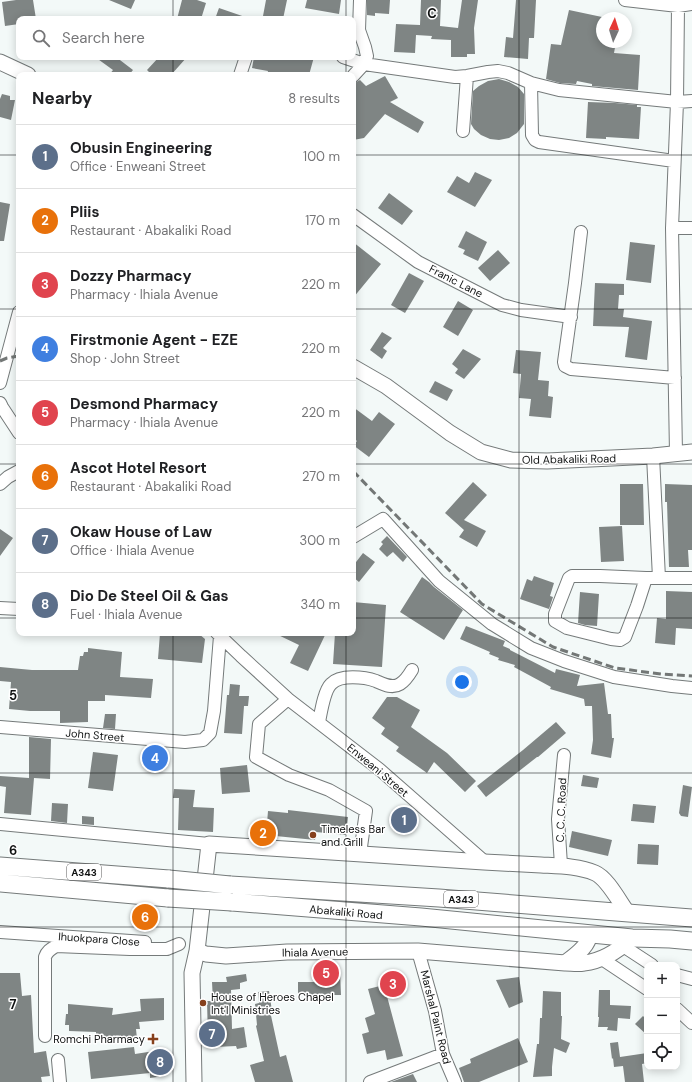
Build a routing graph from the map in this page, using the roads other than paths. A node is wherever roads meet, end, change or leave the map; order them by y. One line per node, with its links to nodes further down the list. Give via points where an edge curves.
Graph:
1 (360, 0): 8 (street, via 359,30 367,53)
2 (625, 0): 4 (street)
3 (692, 4): 4 (street)
4 (678, 6): 14 (street)
5 (245, 60): 10 (street)
6 (352, 60): 8 (street)
7 (0, 62): 9 (main road)
8 (364, 64): 11 (street); 12 (street, via 455,77)
9 (22, 72)
10 (241, 72)
11 (356, 73)
12 (467, 76): 13 (street, via 498,71); 16 (street)
13 (531, 83): 14 (street, via 559,90); 17 (street, via 532,135 535,140)
14 (677, 102): 15 (street); 17 (street)
15 (692, 102)
16 (463, 131)
17 (674, 161): 19 (street)
18 (356, 217): 22 (street, Franic Lane, via 418,262 502,305)
19 (672, 228): 20 (street); 25 (street)
20 (692, 228)
21 (581, 232): 22 (street)
22 (571, 317): 25 (street, via 565,366 571,369)
23 (16, 323): 26 (street)
24 (356, 370): 31 (main road, Old Abakaliki Road, via 386,386 450,433 481,452 511,460 547,461)
25 (675, 378): 30 (street)
26 (0, 383)
27 (0, 403): 28 (street)
28 (16, 428)
29 (692, 452): 30 (main road, Old Abakaliki Road)
30 (676, 453): 31 (main road, Old Abakaliki Road)
31 (653, 456): 36 (street)
32 (16, 473): 33 (street)
33 (0, 484)
34 (356, 535): 43 (street, via 383,518 439,581 492,624 531,648 614,678)
35 (646, 578): 35 (street, via 638,606 625,637 620,640 567,628 555,620 560,600 572,576); 36 (street)
36 (659, 578): 37 (street)
37 (692, 578)
38 (0, 608): 39 (street)
39 (16, 609)
40 (218, 636): 46 (street, John Street, via 214,711 210,733 203,740 185,742)
41 (220, 636): 44 (street, Enweani Street)
42 (412, 670): 45 (street, via 400,685 383,685 375,681 346,677 337,680 330,684)
43 (692, 688)
44 (288, 699): 45 (street, Enweani Street); 50 (street, via 259,724 256,757 289,775 329,790 366,811)
45 (319, 722): 51 (street, Enweani Street, via 379,769)
46 (0, 727)
47 (564, 755): 53 (street, C. C. C. Road, via 558,819)
48 (0, 824): 49 (street)
49 (209, 844): 50 (main road); 64 (main road)
50 (360, 854): 51 (main road)
51 (485, 862): 53 (main road)
52 (0, 866): 56 (highway, Abakaliki Road / A343, bridge)
53 (561, 866): 55 (main road, via 597,874 608,884)
54 (0, 883): 60 (highway, Abakaliki Road / A343, bridge, via 421,917)
55 (616, 897): 56 (main road); 57 (main road)
56 (606, 911): 57 (highway, Abakaliki Road / A343)
57 (627, 912): 58 (highway, Abakaliki Road / A343)
58 (692, 918)
59 (0, 932): 63 (street, Ihuokpara Close)
60 (589, 934): 62 (highway, Abakaliki Road / A343); 68 (main road, via 590,938 586,944)
61 (692, 941): 62 (highway, Abakaliki Road / A343, via 670,939)
62 (628, 942): 66 (main road, Ihiala Avenue); 67 (street)
63 (179, 944): 64 (street, Ihuokpara Close); 74 (street, via 167,949 56,946 49,950 45,957)
64 (197, 951): 65 (main road, Ihiala Avenue, via 226,956 286,952); 78 (main road, via 192,974)
65 (418, 951): 68 (main road, Ihiala Avenue); 75 (street, Marshal Paint Road, via 435,1011)
66 (602, 959): 68 (main road, Ihiala Avenue); 71 (street)
67 (649, 962)
68 (565, 963)
69 (680, 976): 70 (street)
70 (692, 979)
71 (644, 987)
72 (680, 1012): 73 (street)
73 (692, 1023)
74 (45, 1036)
75 (443, 1054): 79 (street); 80 (street, Marshal Paint Road)
76 (58, 1060): 77 (street)
77 (60, 1082)
78 (194, 1082)
79 (370, 1082)
80 (454, 1082)

